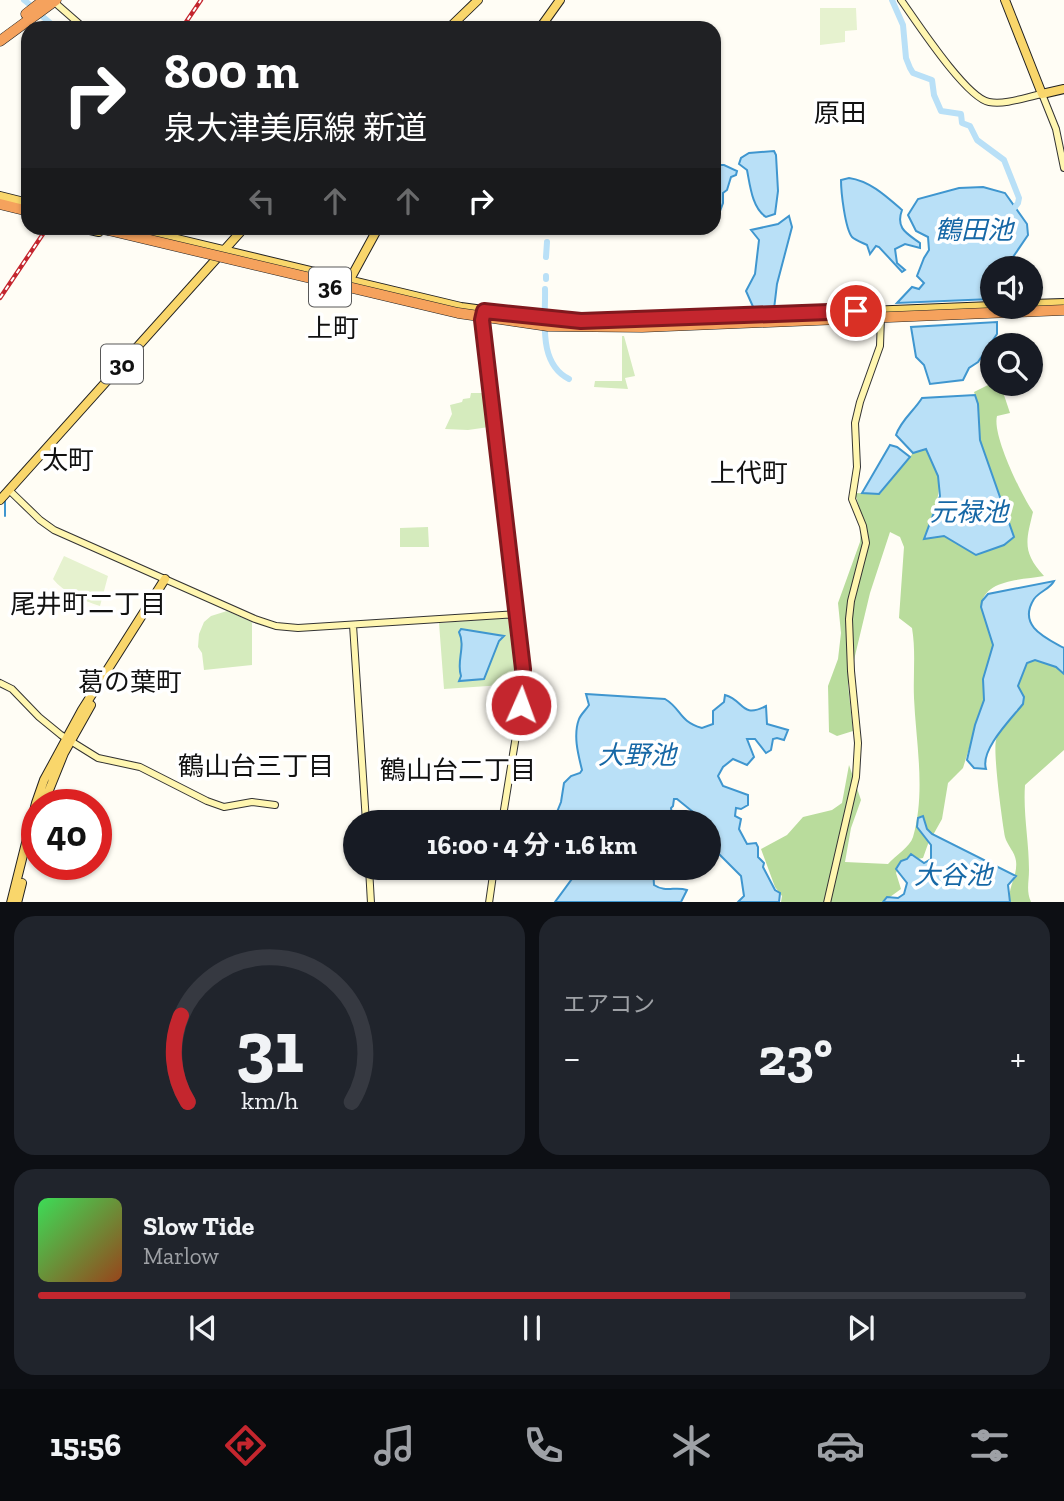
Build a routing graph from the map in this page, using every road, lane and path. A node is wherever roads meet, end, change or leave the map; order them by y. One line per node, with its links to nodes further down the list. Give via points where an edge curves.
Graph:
1 (51, 0): 6 (highway); 7 (street); 12 (highway)
2 (478, 0): 8 (main road)
3 (562, 0): 9 (main road); 10 (main road)
4 (901, 0): 15 (street, via 980,100 1001,103)
5 (1005, 0): 15 (main road)
6 (25, 21)
7 (76, 21)
8 (456, 21)
9 (546, 21)
10 (549, 21)
11 (21, 24): 13 (highway)
12 (0, 34)
13 (0, 41)
14 (1064, 89): 15 (main road)
15 (1042, 94): 16 (street, via 1059,138)
16 (1064, 168)
17 (0, 202): 18 (highway)
18 (21, 207)
19 (126, 235): 26 (main road, 36)
20 (129, 235): 31 (highway, bridge, via 446,311 548,326 642,327)
21 (161, 235): 25 (main road, 36)
22 (238, 235): 25 (main road, 30)
23 (370, 235): 27 (main road)
24 (375, 235): 27 (main road)
25 (224, 250): 26 (main road, 30); 27 (main road, 36)
26 (215, 260): 28 (main road, 36); 35 (main road, 30)
27 (347, 280): 28 (main road); 33 (main road, 36)
28 (342, 290): 33 (main road, 36)
29 (1043, 305): 31 (main road)
30 (980, 306): 32 (main road, 36)
31 (1064, 308): 34 (main road, 36)
32 (880, 310): 33 (main road, 36, via 640,320); 34 (street)
33 (483, 316): 34 (main road, 36, via 546,329); 38 (street)
34 (881, 321): 55 (street, via 880,346 855,423 852,499 866,543 849,620 859,743 856,777)
35 (9, 491): 36 (main road, 30); 37 (street, via 54,530)
36 (0, 500)
37 (167, 580): 39 (street, via 276,626); 41 (main road)
38 (516, 614): 39 (street); 46 (street, via 522,696)
39 (353, 625): 45 (street)
40 (0, 683): 41 (street)
41 (68, 740): 42 (main road); 43 (main road); 44 (street, via 98,758 140,767 224,807 252,802)
42 (41, 789)
43 (49, 789)
44 (275, 805)
45 (365, 810)
46 (504, 810)
47 (21, 869): 51 (main road)
48 (21, 880): 52 (main road)
49 (370, 880): 53 (street)
50 (492, 880): 54 (street)
51 (11, 902)
52 (17, 902)
53 (371, 902)
54 (489, 902)
55 (827, 902)

